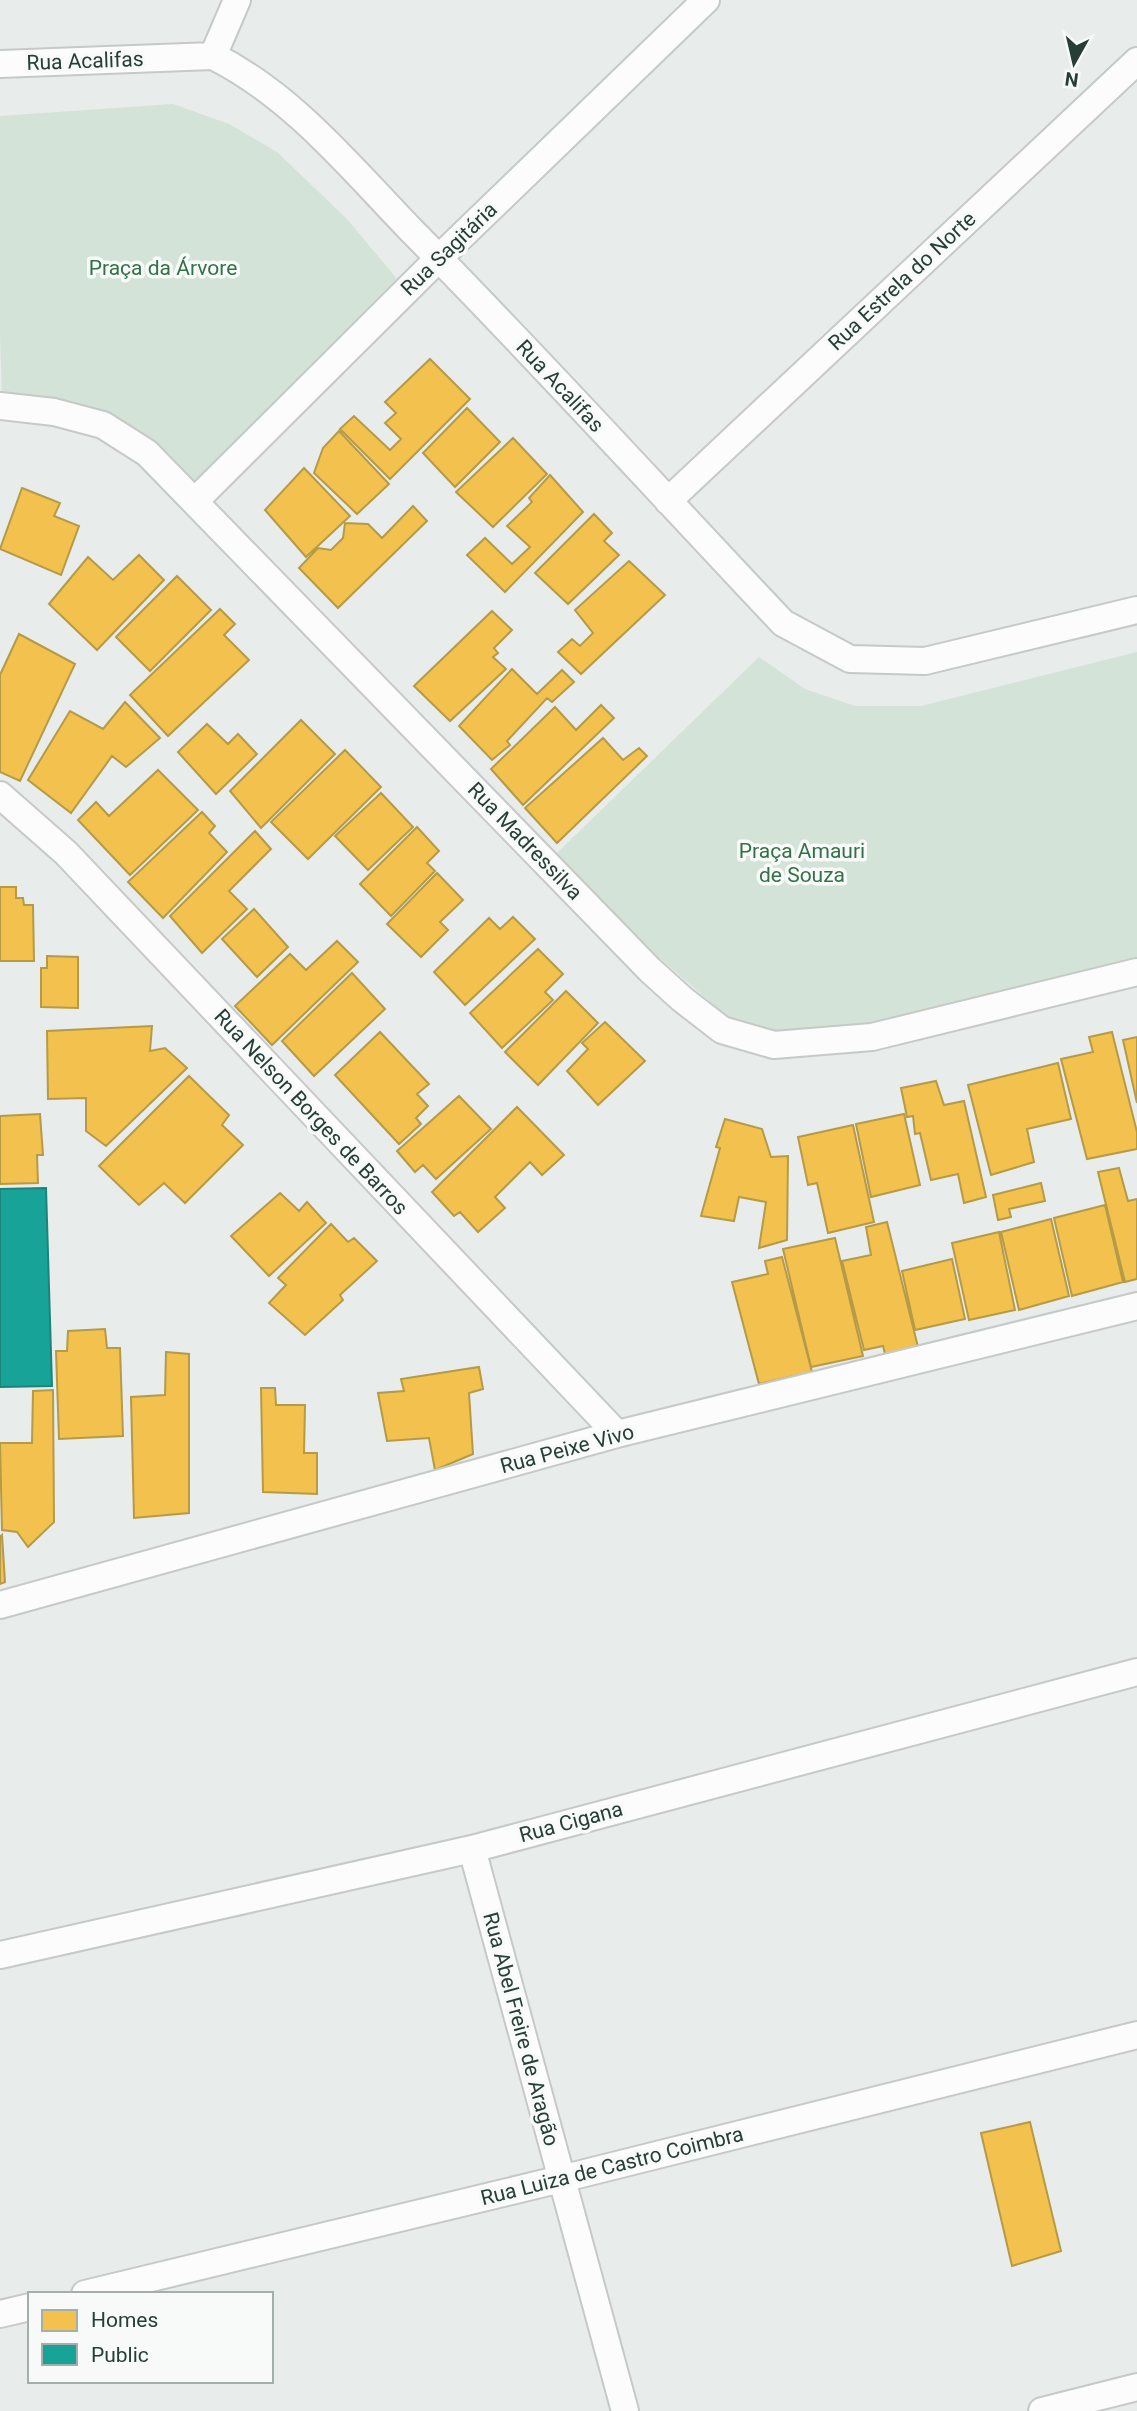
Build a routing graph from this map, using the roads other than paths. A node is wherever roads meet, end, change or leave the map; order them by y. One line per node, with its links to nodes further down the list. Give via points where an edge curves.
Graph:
1 (237, 0): 3 (street)
2 (706, 0): 6 (street, Rua Sagitária)
3 (213, 56): 5 (street, Rua Acalifas); 6 (street, Rua Acalifas, via 242,70 302,119)
4 (1137, 61): 8 (street, Rua Estrela do Norte)
5 (0, 64)
6 (439, 258): 8 (street, Rua Acalifas); 9 (street, Rua Sagitária)
7 (0, 406): 9 (street, Rua Madressilva, via 54,412 103,425 147,453)
8 (668, 500): 10 (street, Rua Acalifas, via 783,623 850,659 925,661)
9 (195, 501): 12 (street, Rua Madressilva, via 650,970 722,1030 774,1045 872,1037)
10 (1137, 610)
11 (0, 795): 14 (street, Rua Nelson Borges de Barros, via 66,853)
12 (1137, 972)
13 (1137, 1306): 14 (street, Rua Peixe Vivo)
14 (617, 1434): 15 (street, Rua Peixe Vivo)
15 (0, 1605)
16 (1137, 1672): 17 (street, Rua Cigana)
17 (472, 1849): 18 (street, Rua Cigana); 20 (street, Rua Abel Freire de Aragão)
18 (0, 1955)
19 (1137, 2035): 20 (street, Rua Luiza de Castro Coimbra)
20 (561, 2179): 21 (street, Rua Luiza de Castro Coimbra); 25 (street, Rua Abel Freire de Aragão)
21 (93, 2292)
22 (28, 2307): 23 (street)
23 (0, 2314)
24 (1137, 2387): 26 (street)
25 (625, 2411)
26 (1042, 2411)

